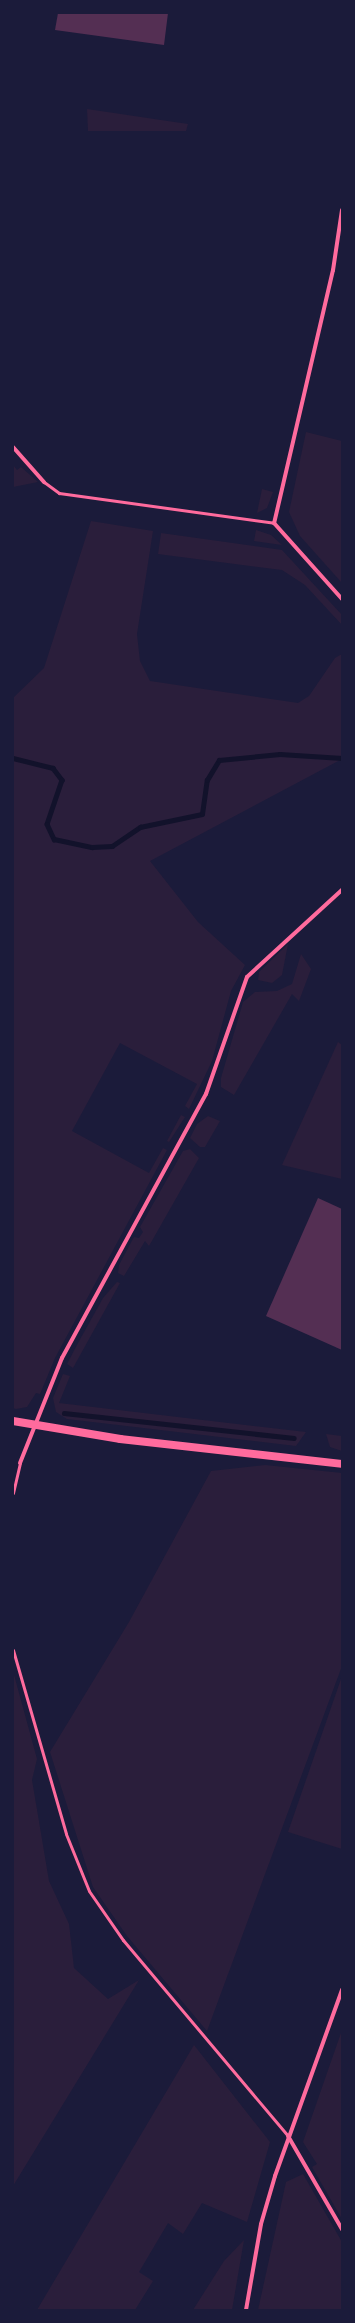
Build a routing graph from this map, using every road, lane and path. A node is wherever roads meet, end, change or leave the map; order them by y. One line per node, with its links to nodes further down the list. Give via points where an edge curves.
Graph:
1 (342, 210): 4 (street, via 333,270)
2 (13, 447): 3 (street)
3 (44, 482): 4 (lane, via 59,493)
4 (274, 523): 5 (street)
5 (342, 599)
6 (342, 890): 8 (street, via 247,977 206,1094 96,1292 62,1358)
7 (13, 1421): 8 (main road)
8 (34, 1426): 9 (street); 10 (main road)
9 (20, 1463): 11 (lane)
10 (342, 1464)
11 (13, 1492)
12 (13, 1650): 14 (lane, via 66,1834 89,1891 122,1940)
13 (342, 1990): 14 (street)
14 (288, 2136): 15 (street); 16 (street, via 261,2224)
15 (342, 2229)
16 (246, 2310)

